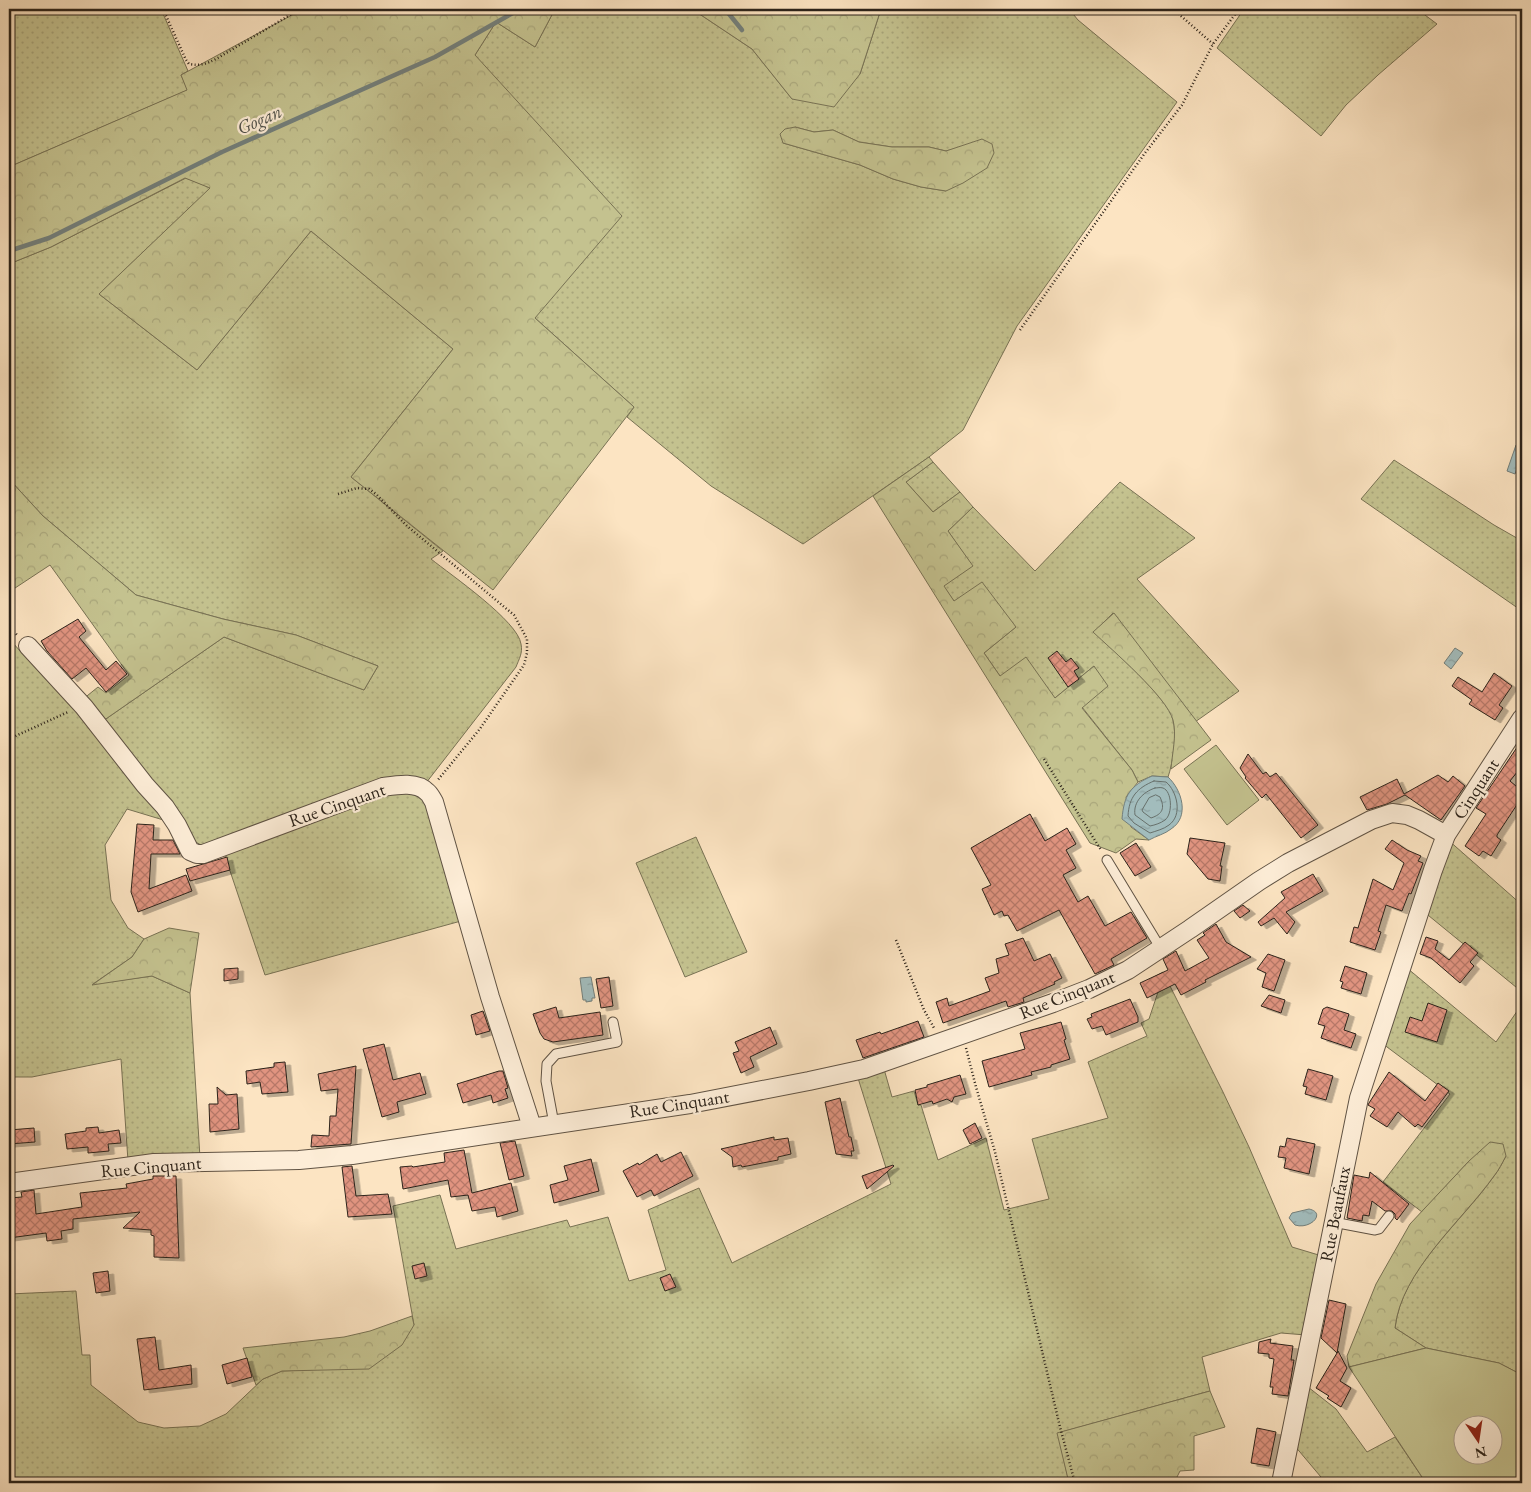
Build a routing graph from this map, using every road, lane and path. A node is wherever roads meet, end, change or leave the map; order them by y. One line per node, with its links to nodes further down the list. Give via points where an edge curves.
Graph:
1 (162, 9): 2 (path, via 189,64 204,65)
2 (300, 9)
3 (1174, 9): 5 (path)
4 (1239, 9): 5 (path)
5 (1213, 44): 6 (path, via 1182,106)
6 (1020, 330)
7 (338, 494): 13 (path, via 357,488 376,494 407,526 514,615 527,639 524,665 479,730)
8 (28, 646): 9 (street, Rue Cinquant)
9 (84, 707): 11 (path); 13 (street, Rue Cinquant, via 178,825 190,851 196,854 384,787 414,786)
10 (1522, 718): 14 (street, Cinquant)
11 (9, 739)
12 (1044, 760): 15 (path)
13 (428, 792): 22 (street, via 434,802 490,997)
14 (1446, 835): 17 (street, Rue Cinquant, via 1407,815 1392,813 1371,820 1281,868); 25 (street, Rue Beaufaux, via 1359,1098)
15 (1107, 860): 17 (lane)
16 (896, 940): 20 (path, via 924,1010)
17 (1161, 949): 19 (street, Rue Cinquant, via 1089,989)
18 (614, 1022): 21 (lane, via 617,1042 556,1054 547,1064 546,1081)
19 (963, 1035): 20 (street, Rue Cinquant); 26 (path, via 991,1135)
20 (944, 1041): 21 (street, Rue Cinquant, via 864,1069 809,1081 690,1104)
21 (554, 1124): 22 (street, Rue Cinquant)
22 (532, 1127): 23 (street, Rue Cinquant, via 352,1155 299,1160 154,1163)
23 (9, 1183)
24 (1389, 1216): 25 (lane, via 1375,1230)
25 (1333, 1222): 27 (street, Rue Beaufaux)
26 (1074, 1483)
27 (1281, 1483)

